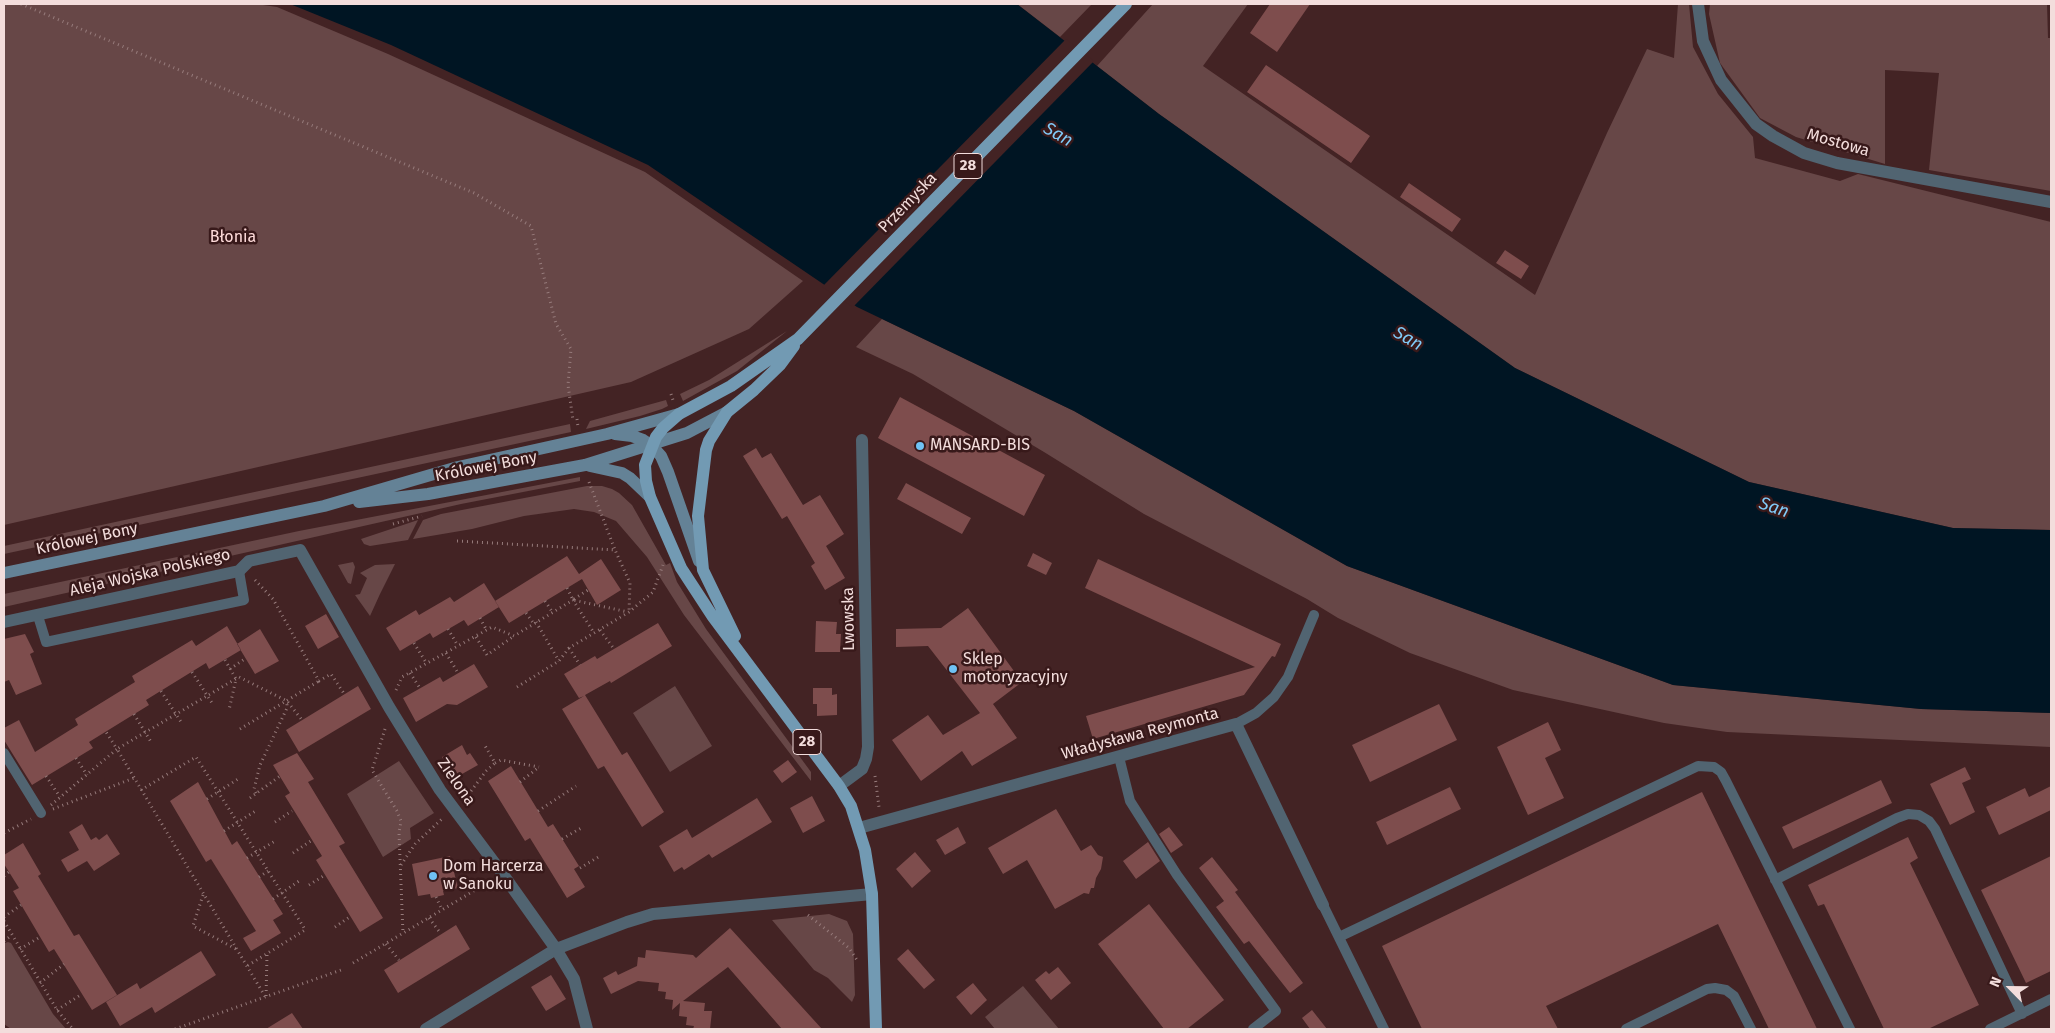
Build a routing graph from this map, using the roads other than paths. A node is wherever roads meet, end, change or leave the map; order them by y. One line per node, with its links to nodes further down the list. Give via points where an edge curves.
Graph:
1 (1126, 4): 4 (main road, Przemyska / 28)
2 (1698, 4): 3 (street, Mostowa, via 1703,41 1721,80 1756,124 1804,153 1838,163)
3 (2051, 202)
4 (798, 339): 5 (main road, Przemyska / 28, via 780,365); 6 (main road, Przemyska / 28, via 732,386)
5 (727, 412): 9 (main road, Przemyska, via 687,433); 14 (main road, 28, via 708,441 702,478 698,516)
6 (679, 414): 7 (main road, Przemyska); 9 (main road, 28, via 663,428)
7 (608, 434): 9 (main road, via 632,436); 12 (main road, Królowej Bony, via 458,467)
8 (862, 440): 24 (street, Lwowska, via 868,747 862,769)
9 (652, 446): 10 (main road, Królowej Bony); 11 (main road, 28, via 645,465); 14 (main road, via 668,472)
10 (585, 465): 11 (main road, via 622,474); 12 (main road, Królowej Bony, via 428,494)
11 (650, 497): 20 (main road, 28, via 681,568 713,617)
12 (324, 506): 16 (main road, Królowej Bony)
13 (300, 550): 15 (street, Aleja Wojska Polskiego, via 249,561); 31 (street, Zielona, via 440,790)
14 (703, 570): 20 (main road, 28)
15 (244, 572): 18 (street, Aleja Wojska Polskiego); 18 (lane, via 244,600 46,642)
16 (4, 573)
17 (1314, 615): 21 (lane, via 1288,677 1274,697 1256,713)
18 (38, 616): 19 (street, Aleja Wojska Polskiego)
19 (4, 622)
20 (747, 660): 24 (main road, 28)
21 (1236, 724): 23 (street, Władysława Reymonta); 29 (street, Władysława Reymonta)
22 (4, 754): 25 (lane)
23 (1119, 757): 26 (street, Władysława Reymonta); 37 (lane, via 1130,801 1177,875 1276,1011)
24 (839, 786): 26 (main road, 28)
25 (41, 813)
26 (859, 828): 28 (main road, 28)
27 (1775, 880): 30 (lane, via 1721,772 1714,767 1698,766); 33 (lane, via 1896,818 1919,815 1935,829); 41 (lane)
28 (872, 894): 31 (street, via 653,914 627,922); 36 (main road, 28)
29 (1323, 905): 30 (lane)
30 (1339, 937): 38 (lane)
31 (558, 954): 34 (street); 35 (street, Zielona, via 574,979)
32 (2051, 1000): 33 (lane)
33 (2022, 1014): 42 (lane)
34 (426, 1029)
35 (588, 1029)
36 (876, 1029)
37 (1253, 1029)
38 (1384, 1029)
39 (1626, 1029): 40 (lane, via 1715,988 1734,996)
40 (1751, 1029)
41 (1850, 1029)
42 (1990, 1029)

